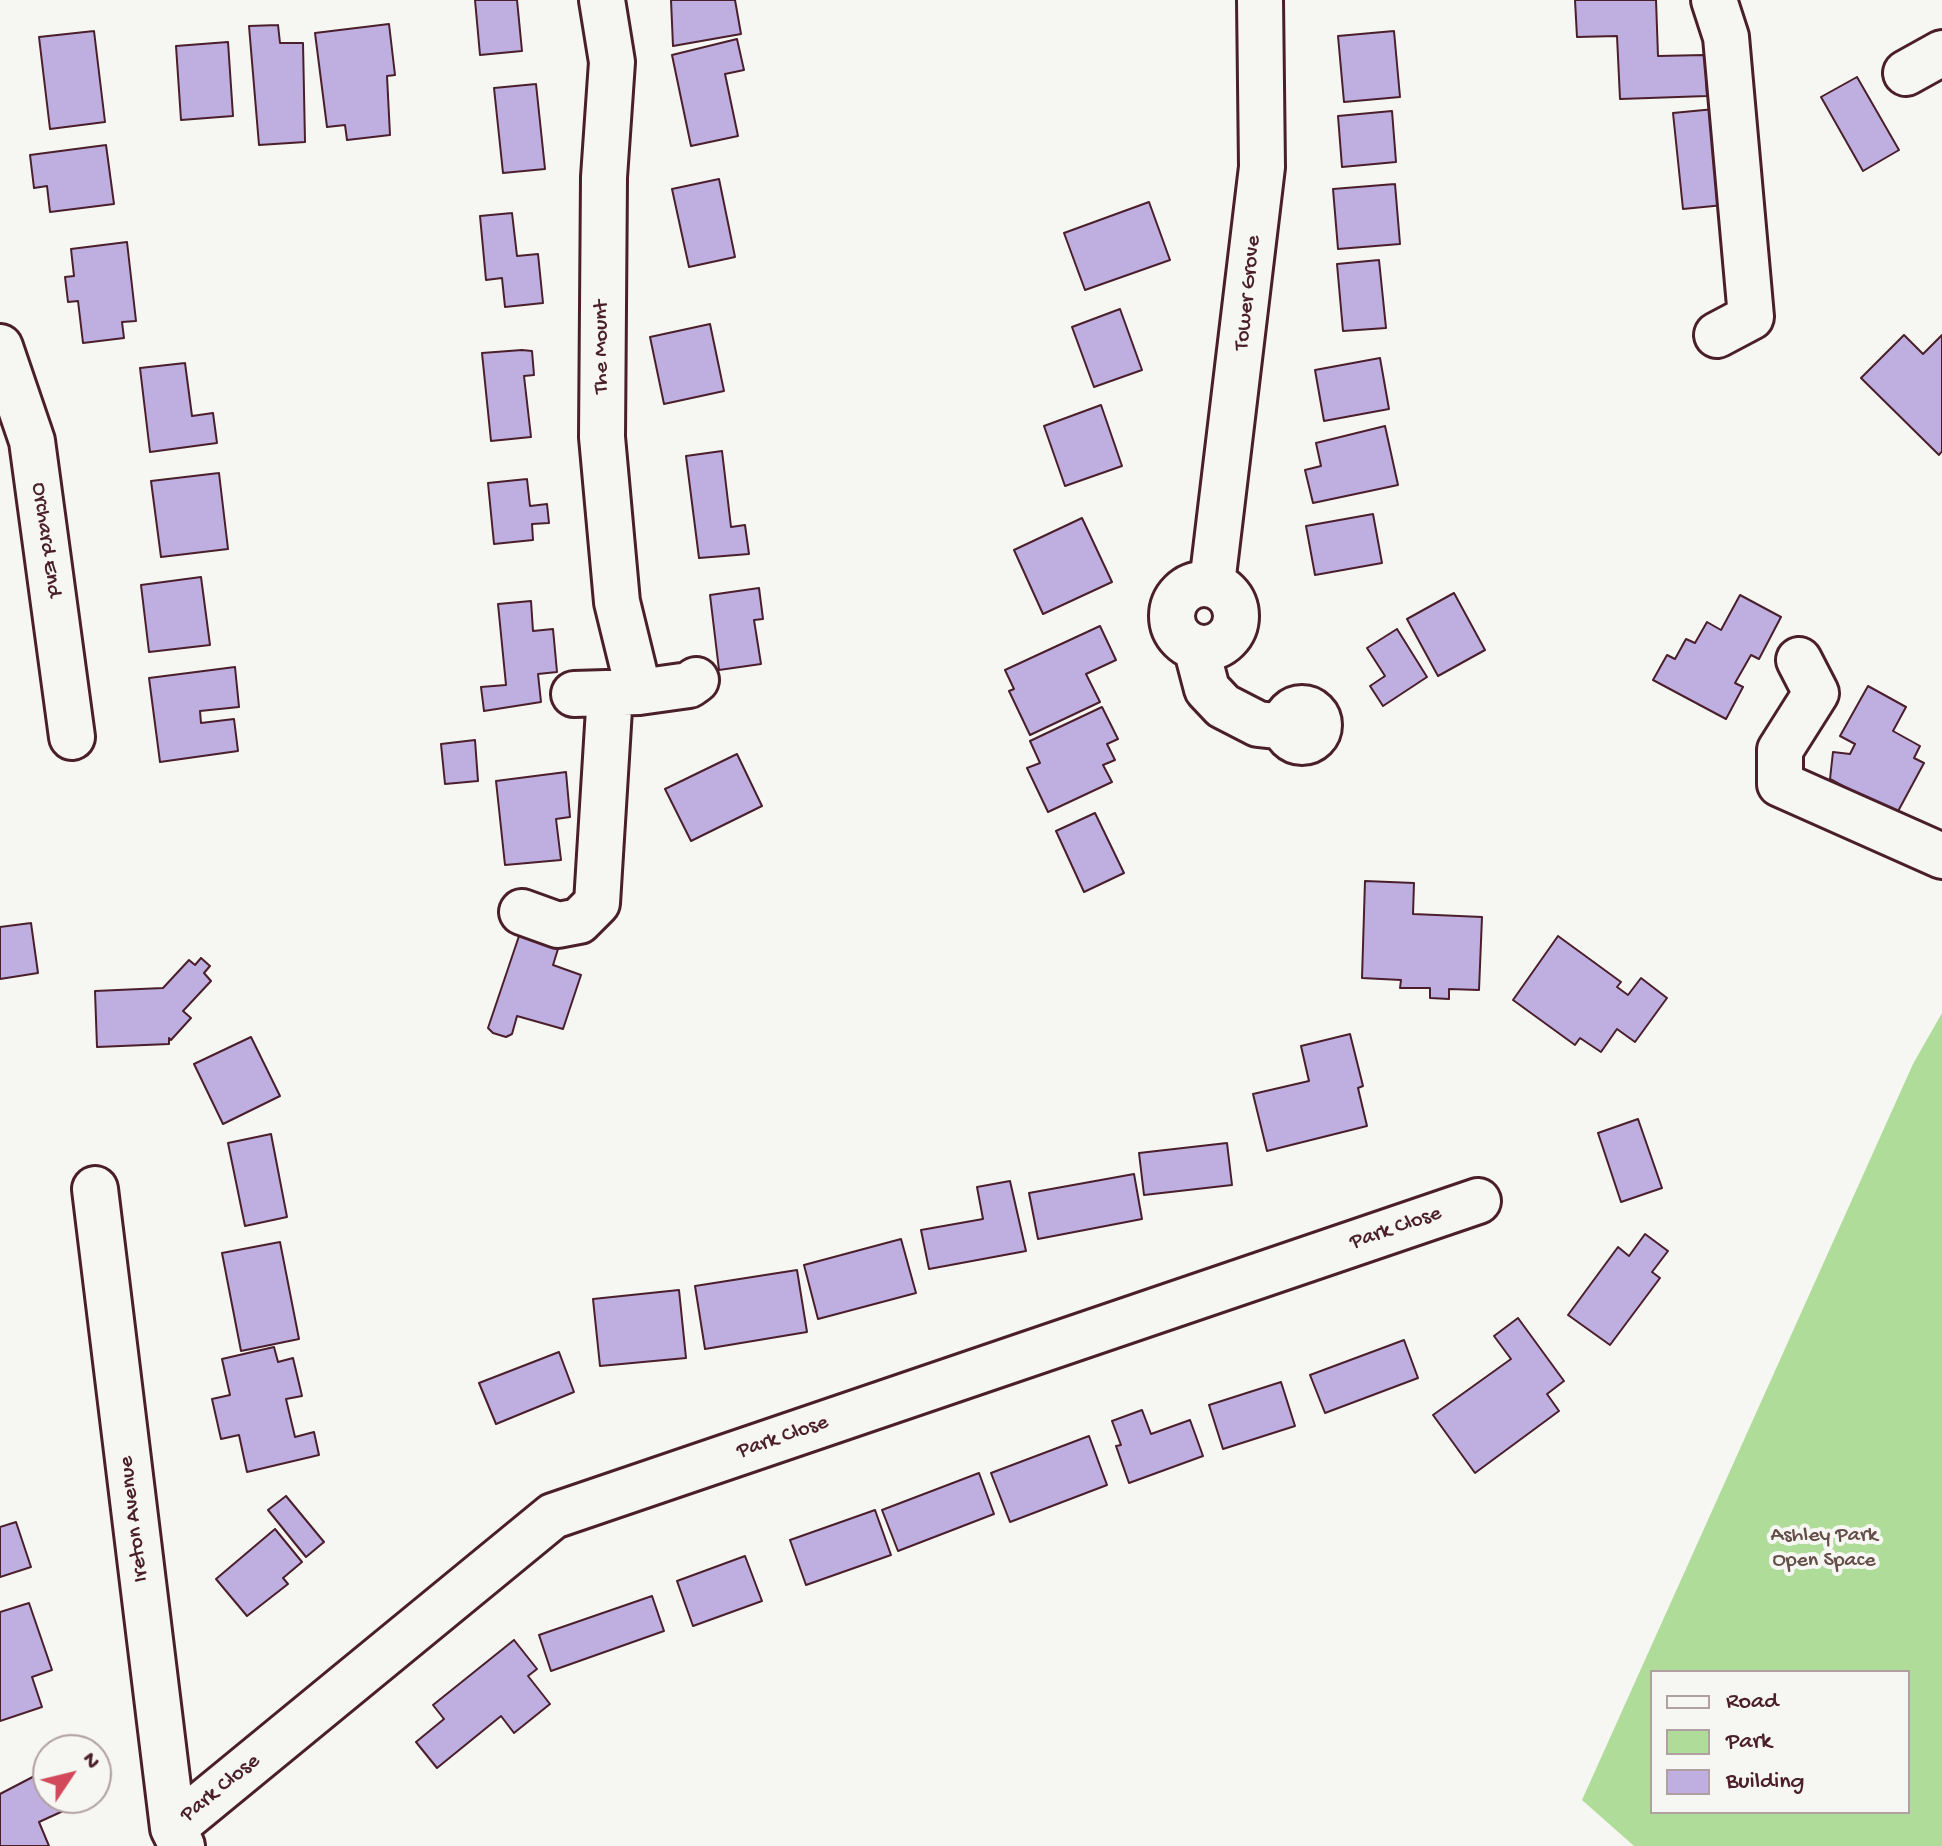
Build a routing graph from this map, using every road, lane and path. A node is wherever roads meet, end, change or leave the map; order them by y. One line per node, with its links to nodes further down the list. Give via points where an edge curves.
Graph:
1 (602, 0): 8 (street, The Mount, via 612,62 604,177 602,437 617,602)
2 (1260, 0): 9 (street, Tower Grove, via 1262,167 1212,584 1228,593 1237,610 1235,628 1224,643 1206,650 1196,647 1207,689 1223,706 1258,724)
3 (1714, 0): 4 (street, via 1726,37 1751,317)
4 (1717, 335)
5 (0, 347): 10 (street, Orchard End, via 32,441)
6 (1799, 660): 11 (street, via 1816,693 1780,750 1780,784)
7 (696, 680): 8 (street)
8 (608, 693): 12 (street, The Mount, via 597,903 579,921 558,925)
9 (1285, 727)
10 (72, 737)
11 (1942, 856)
12 (522, 912)
13 (95, 1189): 15 (street, Ireton Avenue)
14 (1478, 1201): 15 (street, Park Close, via 553,1516)
15 (178, 1837)

